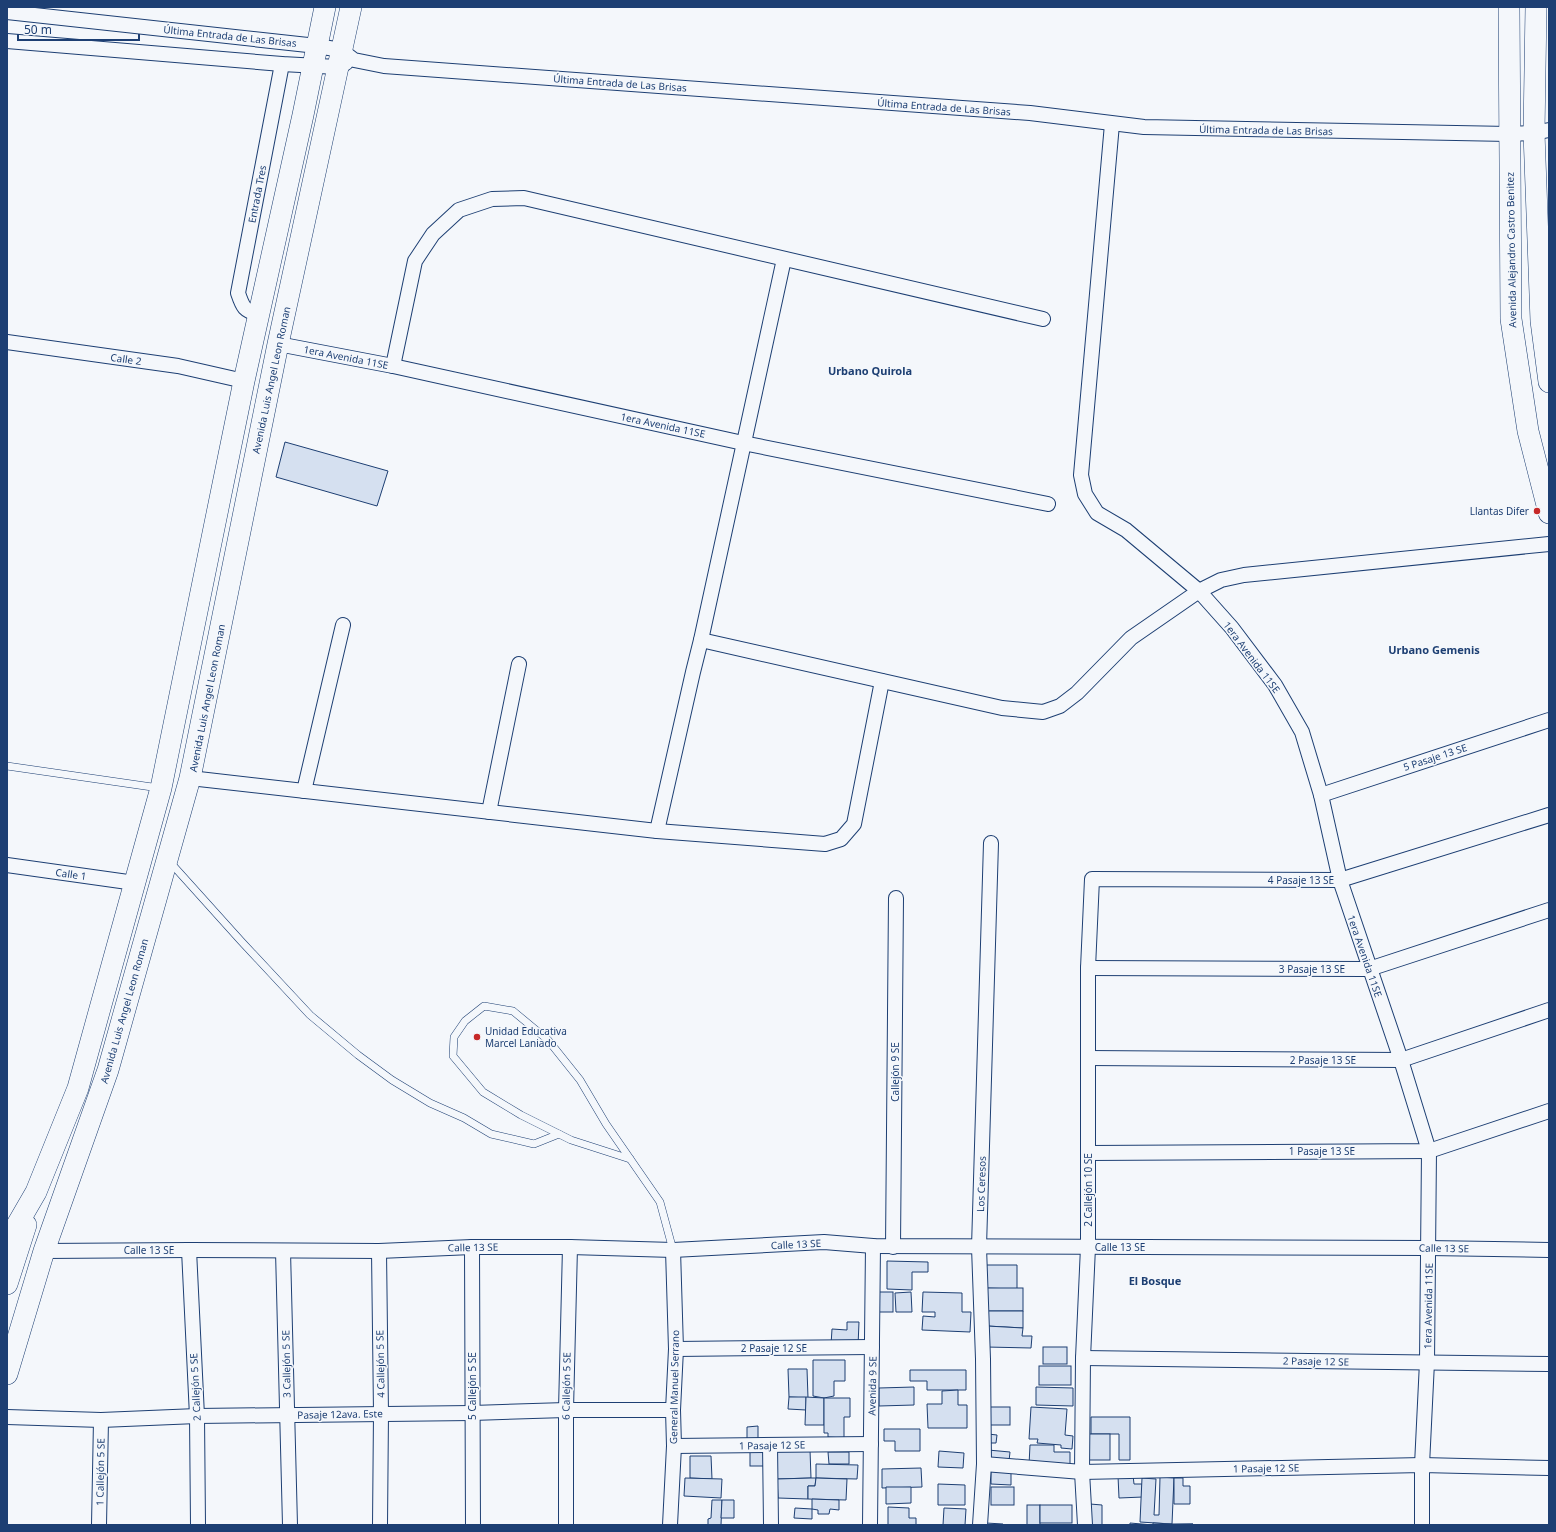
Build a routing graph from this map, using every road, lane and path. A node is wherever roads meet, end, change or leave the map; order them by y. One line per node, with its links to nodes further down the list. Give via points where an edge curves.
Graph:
1 (325, 7): 7 (main road)
2 (350, 7): 8 (main road, Avenida Luis Angel Leon Roman)
3 (1509, 7): 12 (main road, Avenida Alejandro Castro Benitez)
4 (1536, 7): 11 (main road)
5 (7, 12): 7 (street, Última Entrada de Las Brisas)
6 (7, 41): 9 (street, Última Entrada de Las Brisas)
7 (315, 55): 8 (street, Última Entrada de Las Brisas); 8 (street, Última Entrada de Las Brisas); 9 (street, Última Entrada de Las Brisas); 14 (main road)
8 (344, 59): 10 (street, Última Entrada de Las Brisas, via 384,66 1030,113); 17 (main road, Avenida Luis Angel Leon Roman)
9 (282, 64): 14 (street, Entrada Tres, via 238,292 242,306 249,312)
10 (1112, 124): 12 (street, Última Entrada de Las Brisas, via 1144,127); 25 (street, 1era Avenida 11SE, via 1080,475 1085,494 1097,513 1126,530)
11 (1542, 132): 12 (street, Última Entrada de Las Brisas); 20 (main road, via 1541,321)
12 (1509, 134): 23 (main road, Avenida Alejandro Castro Benitez, via 1511,319 1528,431)
13 (784, 259): 15 (street); 18 (street, via 524,198 492,198 459,210 433,234 415,261); 21 (street)
14 (259, 315): 19 (main road)
15 (1043, 320)
16 (7, 342): 19 (street, Calle 2, via 178,366)
17 (278, 344): 18 (street, 1era Avenida 11SE); 32 (main road, Avenida Luis Angel Leon Roman)
18 (393, 366): 21 (street, 1era Avenida 11SE)
19 (244, 381): 33 (main road)
20 (1549, 382)
21 (743, 443): 22 (street, 1era Avenida 11SE); 27 (street)
22 (1048, 504)
23 (1549, 513)
24 (1549, 544): 25 (street, via 1244,575 1221,580)
25 (1199, 591): 29 (street, via 1131,638 1077,693 1060,706 1043,712 1002,708); 35 (street, 1era Avenida 11SE, via 1232,628 1275,685 1302,732)
26 (343, 625): 34 (street)
27 (701, 640): 29 (street); 38 (street)
28 (519, 664): 36 (street)
29 (882, 681): 38 (street, via 854,824 841,839 825,844)
30 (1549, 720): 35 (street, 5 Pasaje 13 SE)
31 (7, 766): 33 (lane)
32 (190, 778): 34 (street); 40 (main road, Avenida Luis Angel Leon Roman)
33 (161, 788): 44 (main road)
34 (304, 791): 36 (street)
35 (1321, 795): 43 (street, 1era Avenida 11SE)
36 (489, 812): 38 (street)
37 (1549, 815): 43 (street, 4 Pasaje 13 SE)
38 (657, 831)
39 (991, 843): 63 (street, Los Ceresos)
40 (168, 859): 53 (lane, via 310,1015 392,1080 430,1103 492,1134 534,1144); 70 (main road, Avenida Luis Angel Leon Roman, via 108,1070)
41 (7, 865): 44 (street, Calle 1)
42 (1092, 879): 43 (street, 4 Pasaje 13 SE); 47 (street, 2 Callejón 10 SE)
43 (1340, 880): 48 (street, 1era Avenida 11SE)
44 (135, 883): 57 (main road, via 78,1088)
45 (896, 898): 61 (street, Callejón 9 SE)
46 (1549, 910): 48 (street, 3 Pasaje 13 SE)
47 (1088, 968): 48 (street, 3 Pasaje 13 SE); 50 (street, 2 Callejón 10 SE)
48 (1369, 969): 51 (street, 1era Avenida 11SE)
49 (1549, 1010): 51 (street, 2 Pasaje 13 SE)
50 (1088, 1058): 51 (street, 2 Pasaje 13 SE); 55 (street, 2 Callejón 10 SE)
51 (1401, 1060): 54 (street, 1era Avenida 11SE)
52 (1549, 1111): 54 (street, 1 Pasaje 13 SE)
53 (559, 1134): 56 (lane); 56 (lane, via 483,1092 453,1056 454,1037 466,1021 484,1006 513,1011 548,1040 580,1080)
54 (1429, 1151): 55 (street, 1 Pasaje 13 SE); 65 (street, 1era Avenida 11SE)
55 (1089, 1153): 64 (street, 2 Callejón 10 SE)
56 (630, 1159): 68 (lane, via 660,1202)
57 (36, 1192): 58 (main road); 72 (main road)
58 (7, 1242)
59 (570, 1246): 62 (street, Calle 13 SE); 68 (street, Calle 13 SE); 79 (street, 6 Callejón 5 SE)
60 (873, 1246): 61 (street, Calle 13 SE); 68 (street, Calle 13 SE, via 824,1242); 73 (street, Avenida 9 SE)
61 (893, 1246): 63 (street, Calle 13 SE)
62 (472, 1247): 71 (street, Calle 13 SE); 82 (street, 5 Callejón 5 SE)
63 (979, 1247): 64 (street, Calle 13 SE); 90 (street, Los Ceresos)
64 (1088, 1247): 65 (street, Calle 13 SE); 75 (street, 2 Callejón 10 SE)
65 (1428, 1248): 69 (street, Calle 13 SE); 76 (street, 1era Avenida 11SE)
66 (189, 1250): 67 (street, Calle 13 SE); 70 (street, Calle 13 SE); 84 (street, 2 Callejón 5 SE)
67 (284, 1250): 71 (street, Calle 13 SE); 83 (street, 3 Callejón 5 SE)
68 (673, 1250): 74 (street, General Manuel Serrano)
69 (1549, 1250)
70 (44, 1251): 78 (main road, Avenida Luis Angel Leon Roman)
71 (379, 1251): 81 (street, 4 Callejón 5 SE)
72 (7, 1284)
73 (872, 1347): 74 (street, 2 Pasaje 12 SE); 87 (street, Avenida 9 SE)
74 (676, 1349): 80 (street, General Manuel Serrano)
75 (1083, 1358): 76 (street, 2 Pasaje 12 SE); 93 (street, 2 Callejón 10 SE)
76 (1427, 1362): 77 (street, 2 Pasaje 12 SE); 91 (street, 1era Avenida 11SE)
77 (1549, 1364)
78 (7, 1374)
79 (566, 1410): 80 (street, Pasaje 12ava. Este); 82 (street, Pasaje 12ava. Este); 99 (street, 6 Callejón 5 SE)
80 (673, 1410): 89 (street, General Manuel Serrano)
81 (381, 1413): 82 (street, Pasaje 12ava. Este); 83 (street, Pasaje 12ava. Este); 97 (street, 4 Callejón 5 SE)
82 (472, 1413): 98 (street, 5 Callejón 5 SE)
83 (286, 1414): 84 (street, Pasaje 12ava. Este); 96 (street, 3 Callejón 5 SE)
84 (197, 1416): 86 (street, Pasaje 12ava. Este); 95 (street, 2 Callejón 5 SE)
85 (7, 1417): 86 (street, Pasaje 12ava. Este)
86 (101, 1420): 94 (street, 1 Callejón 5 SE)
87 (871, 1444): 88 (street, 1 Pasaje 12 SE); 102 (street, Avenida 9 SE)
88 (770, 1445): 89 (street, 1 Pasaje 12 SE); 101 (street)
89 (674, 1446): 100 (street, General Manuel Serrano)
90 (984, 1464): 93 (street, 1 Pasaje 12 SE); 103 (street, Los Ceresos)
91 (1422, 1465): 92 (street, 1 Pasaje 12 SE); 93 (street, 1 Pasaje 12 SE); 105 (street, 1era Avenida 11SE)
92 (1549, 1468)
93 (1082, 1472): 104 (street, 2 Callejón 10 SE)
94 (99, 1525)
95 (198, 1525)
96 (290, 1525)
97 (380, 1525)
98 (473, 1525)
99 (566, 1525)
100 (670, 1525)
101 (771, 1525)
102 (870, 1525)
103 (980, 1525)
104 (1085, 1525)
105 (1422, 1525)

